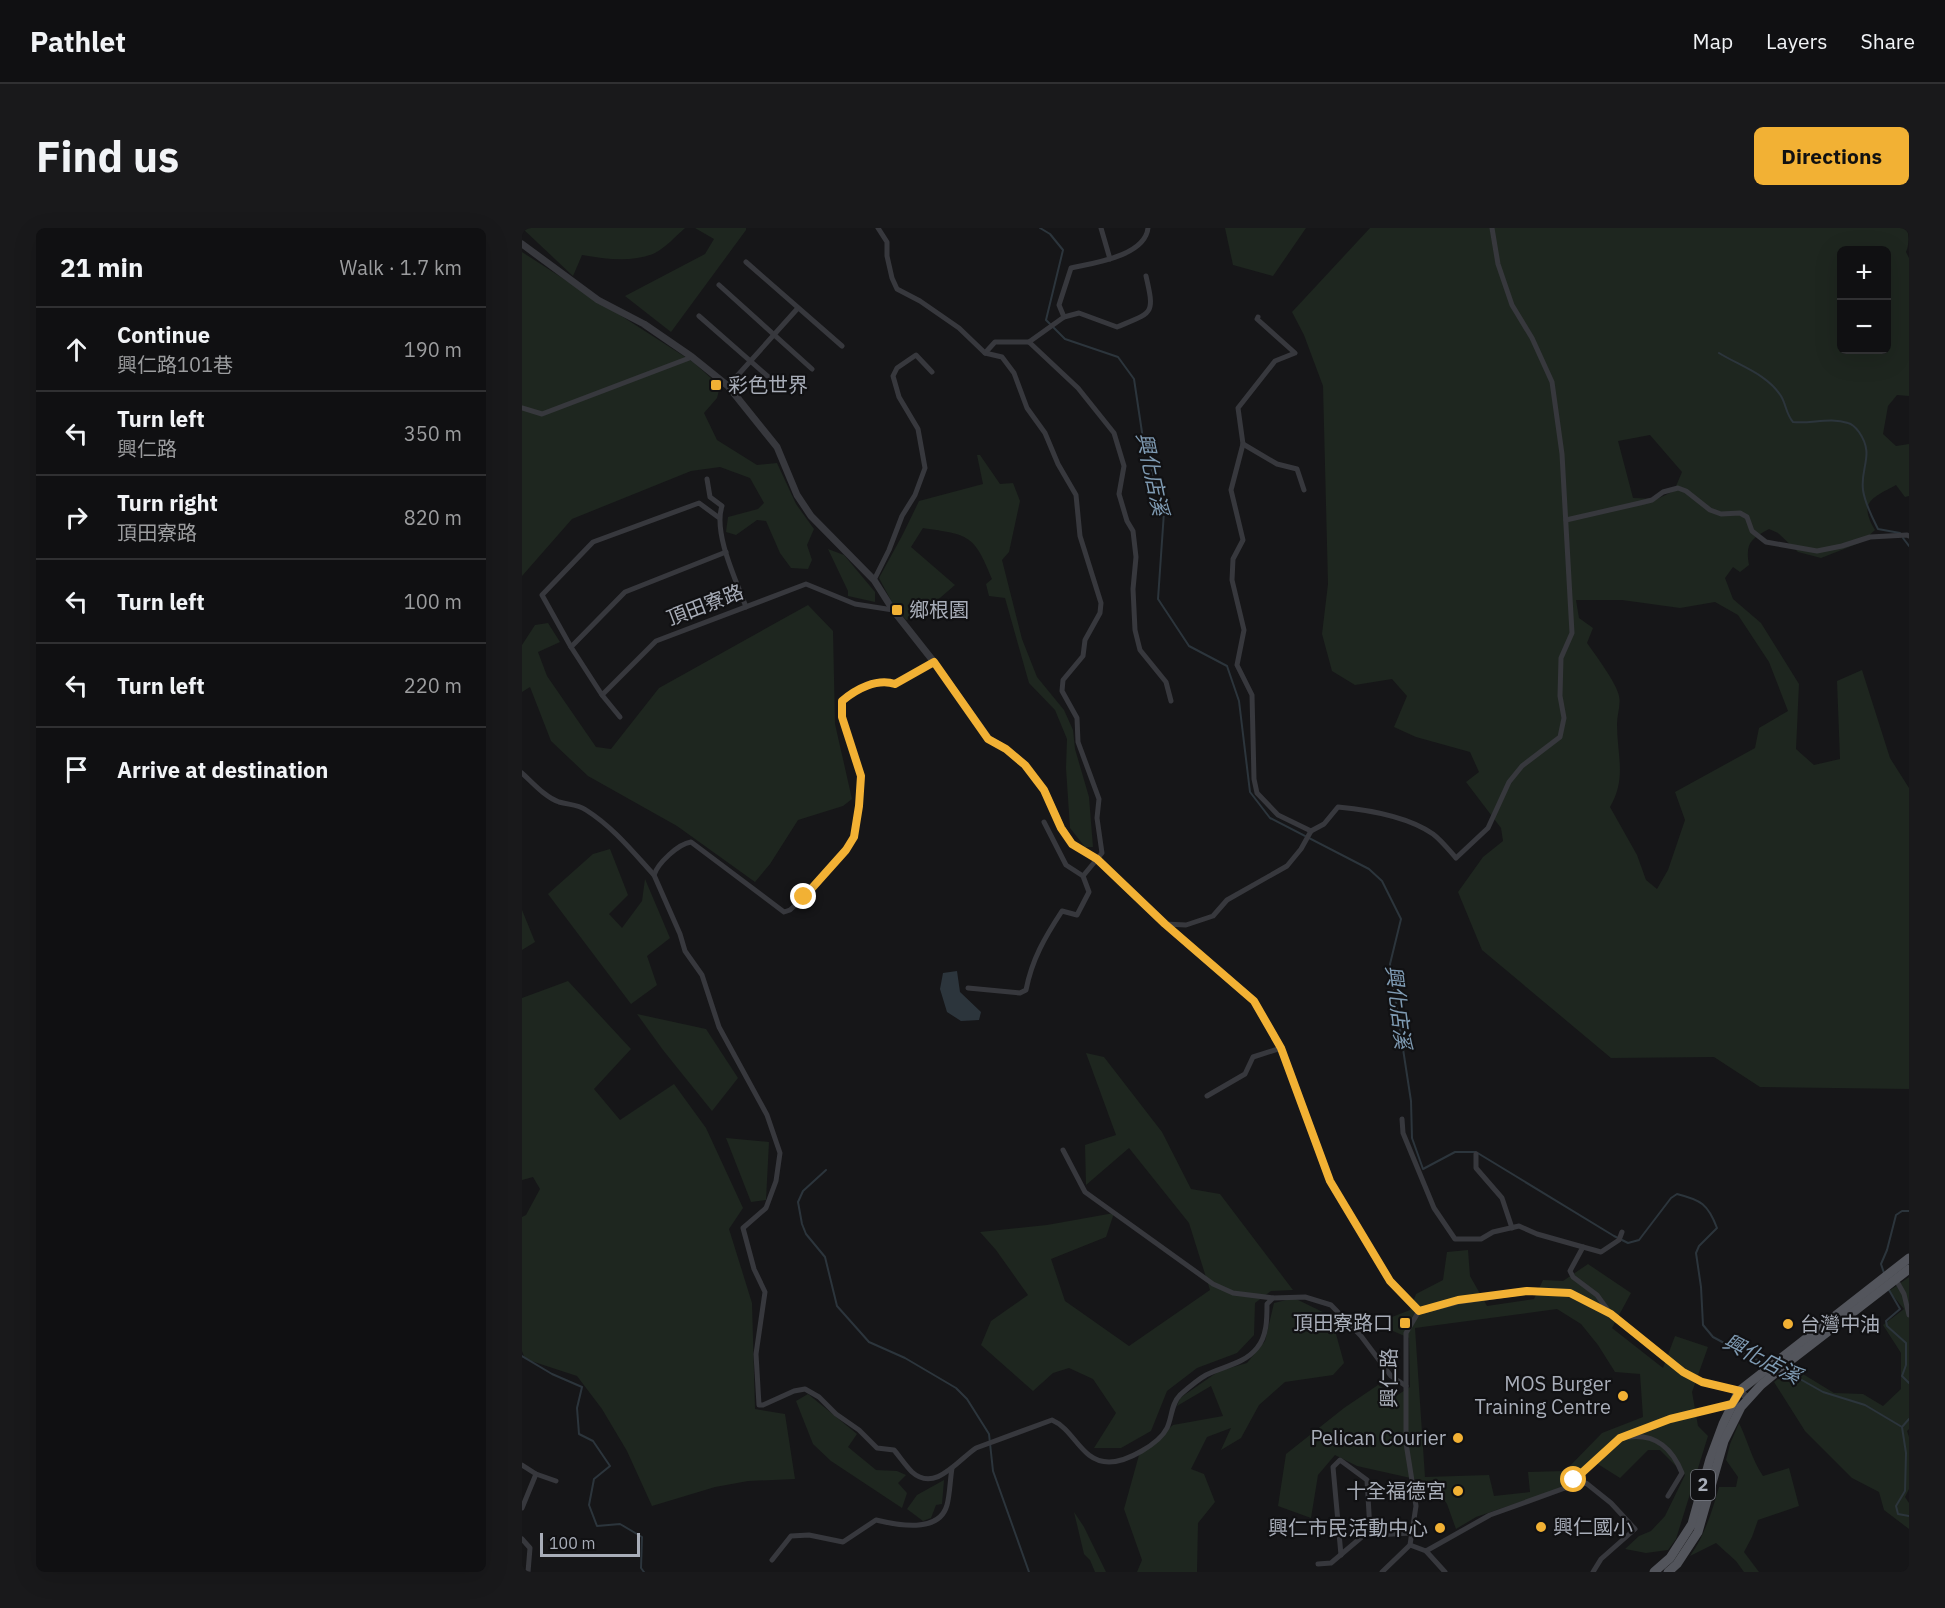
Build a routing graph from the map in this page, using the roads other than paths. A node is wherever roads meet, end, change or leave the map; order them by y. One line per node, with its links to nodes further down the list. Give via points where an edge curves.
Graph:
1 (878, 228): 17 (street, via 887,242 897,289 959,328)
2 (1101, 228): 6 (street)
3 (1148, 228): 6 (street, via 1141,244)
4 (1492, 228): 29 (street, via 1498,264 1512,305 1552,382)
5 (522, 244): 18 (street, via 598,300 644,324)
6 (1110, 259): 12 (street, via 1071,268 1059,305)
7 (746, 262): 10 (street)
8 (1146, 276): 12 (street, via 1152,302 1143,316 1117,327 1079,313)
9 (719, 285): 14 (street)
10 (798, 308): 14 (street); 16 (street)
11 (699, 316): 19 (street)
12 (1064, 317): 15 (street)
13 (1258, 317): 25 (street, via 1294,353 1275,361 1238,408)
14 (774, 335): 19 (street); 20 (street)
15 (1029, 342): 17 (street, via 995,342); 38 (street, via 1078,388 1114,433 1124,466 1119,494 1133,531 1136,557 1135,630 1140,650 1166,682)
16 (842, 346)
17 (984, 352): 43 (street, via 1002,357 1014,373 1027,408 1045,433 1076,495 1080,536 1101,603 1100,613 1085,640 1083,656 1063,681 1062,691 1077,718 1077,742 1099,799 1097,818 1102,853)
18 (692, 357): 22 (street); 24 (street, via 542,414)
19 (751, 361): 22 (street); 23 (street)
20 (812, 369)
21 (932, 372): 32 (street, via 916,355 897,368 893,376 899,397 918,429 924,468)
22 (728, 386): 32 (street, via 777,447 797,495 811,516)
23 (780, 387)
24 (522, 408)
25 (1243, 444): 27 (street, via 1277,464 1297,469); 42 (street, via 1231,490 1243,540 1233,559 1232,580 1244,630 1237,665 1252,695 1254,779 1257,793 1278,815)
26 (707, 479): 28 (street, via 710,497 722,506)
27 (1305, 490)
28 (718, 517): 31 (street); 35 (street, via 699,503 593,542 542,596)
29 (1566, 520): 30 (street, via 1652,500 1678,488 1710,510 1747,517 1752,531 1766,542 1817,551 1870,537); 42 (street, via 1572,633 1560,658 1564,718 1560,737 1522,766 1509,782 1488,828 1456,858 1434,835 1411,822 1358,809 1338,807 1324,824)
30 (1908, 536)
31 (726, 552): 33 (street); 35 (street, via 625,592)
32 (874, 580): 34 (street)
33 (746, 607): 34 (street, 頂田寮路, via 806,584 855,604); 37 (street, 頂田寮路, via 656,641)
34 (893, 610): 36 (street)
35 (571, 647): 37 (street)
36 (934, 662): 43 (street, via 988,739 1025,765 1044,790 1072,844); 44 (street, via 895,684 884,680 852,692 842,701 842,717 861,776 854,837 790,910 783,912 691,842 657,867)
37 (602, 695): 39 (street)
38 (1171, 701)
39 (620, 717)
40 (522, 773): 44 (street, via 548,797 583,807 604,821)
41 (1044, 822): 45 (street, via 1066,865)
42 (1311, 831): 46 (street, via 1287,866 1227,900 1213,916 1186,925)
43 (1097, 859): 45 (street); 46 (street)
44 (654, 875): 70 (street, via 685,951 702,975 719,1027 767,1115 780,1153 776,1181 766,1208 743,1228 765,1292 756,1354 759,1405 805,1389 877,1448 894,1450 922,1479 936,1478)
45 (1083, 876): 47 (street, via 1089,892 1077,915 1062,911 1042,942 1026,990 1020,993)
46 (1165, 924): 48 (street, via 1254,1001)
47 (968, 988)
48 (1281, 1048): 49 (street, via 1253,1057 1245,1074); 60 (street, via 1330,1181 1390,1281)
49 (1208, 1096)
50 (1402, 1119): 53 (street, via 1403,1133 1434,1208 1455,1239 1480,1239)
51 (1063, 1150): 59 (street, via 1085,1192 1213,1284 1233,1293)
52 (1476, 1154): 53 (street, via 1476,1168 1502,1198)
53 (1512, 1227): 55 (street, via 1520,1226)
54 (1622, 1232): 55 (street, via 1618,1240 1601,1252)
55 (1583, 1247): 61 (street, via 1570,1271)
56 (1909, 1258): 58 (main road, 2)
57 (1909, 1269): 58 (main road, 2)
58 (1892, 1277): 62 (street, via 1904,1294); 63 (main road, 2)
59 (1273, 1298): 64 (street, via 1305,1297 1331,1305 1361,1335 1392,1376); 70 (street, via 1268,1304 1267,1326 1259,1346 1245,1360 1202,1377 1178,1397 1159,1440 1124,1459 1108,1462 1084,1453 1052,1420 976,1448)
60 (1419, 1311): 61 (street, via 1458,1300 1527,1291 1570,1293); 64 (street, 興仁路, via 1406,1333)
61 (1611, 1314): 65 (street, via 1683,1372 1702,1382)
62 (1909, 1315)
63 (1770, 1372): 65 (main road, 2); 66 (main road, 2)
64 (1406, 1386): 77 (street, 興仁路, via 1406,1443 1416,1506)
65 (1740, 1391): 66 (street); 67 (main road, 2)
66 (1748, 1398): 67 (main road, 2)
67 (1736, 1406): 68 (street, via 1670,1419); 88 (main road, 2, via 1723,1424 1692,1524 1670,1558); 89 (main road, 2, via 1698,1532)
68 (1620, 1438): 73 (street); 74 (street, via 1656,1439 1678,1462 1682,1473)
69 (522, 1466): 71 (street)
70 (952, 1468): 82 (street, via 947,1506 933,1521 904,1526 876,1520 843,1542 809,1535 791,1536)
71 (536, 1474): 72 (street); 75 (street)
72 (556, 1481)
73 (1565, 1488): 80 (street, via 1490,1515); 87 (street, via 1586,1484 1635,1529 1601,1559)
74 (1668, 1496)
75 (522, 1508)
76 (1370, 1530): 77 (street, via 1376,1535); 81 (street); 81 (street, via 1367,1480 1340,1460 1333,1467)
77 (1411, 1533): 79 (street, 興仁路)
78 (522, 1539): 84 (street, via 530,1548)
79 (1410, 1545): 80 (street); 85 (street)
80 (1426, 1551): 86 (street)
81 (1341, 1555): 83 (street, via 1331,1563)
82 (772, 1560)
83 (1318, 1564)
84 (528, 1572)
85 (1382, 1572)
86 (1445, 1572)
87 (1593, 1572)
88 (1654, 1572)
89 (1668, 1572)

